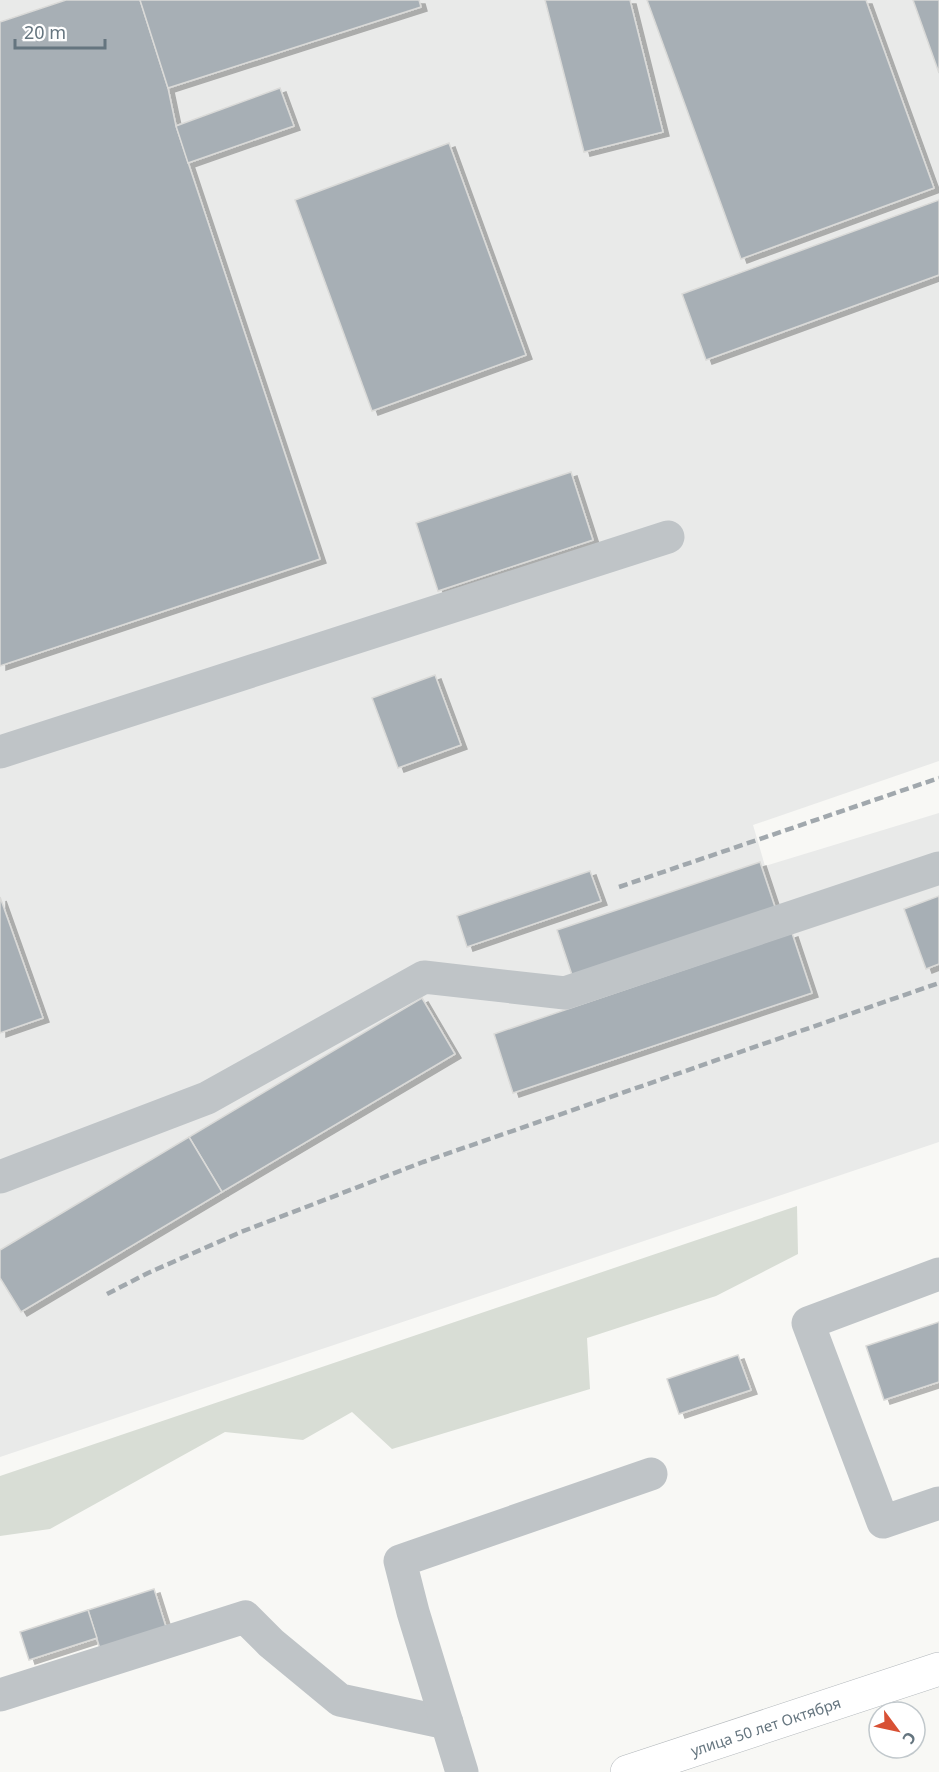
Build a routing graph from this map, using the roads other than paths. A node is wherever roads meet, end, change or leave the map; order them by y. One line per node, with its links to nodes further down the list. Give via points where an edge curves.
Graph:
1 (668, 537): 2 (lane)
2 (0, 752)
3 (939, 868): 4 (lane, via 565,993 424,977 207,1098)
4 (0, 1177)
5 (939, 1274): 7 (lane, via 808,1323 883,1522)
6 (651, 1474): 10 (lane, via 400,1561)
7 (939, 1503)
8 (939, 1669): 12 (main road, улица 50 лет Октября)
9 (0, 1695): 10 (lane, via 245,1617 340,1700)
10 (447, 1723): 11 (lane)
11 (462, 1772)
12 (627, 1772)

